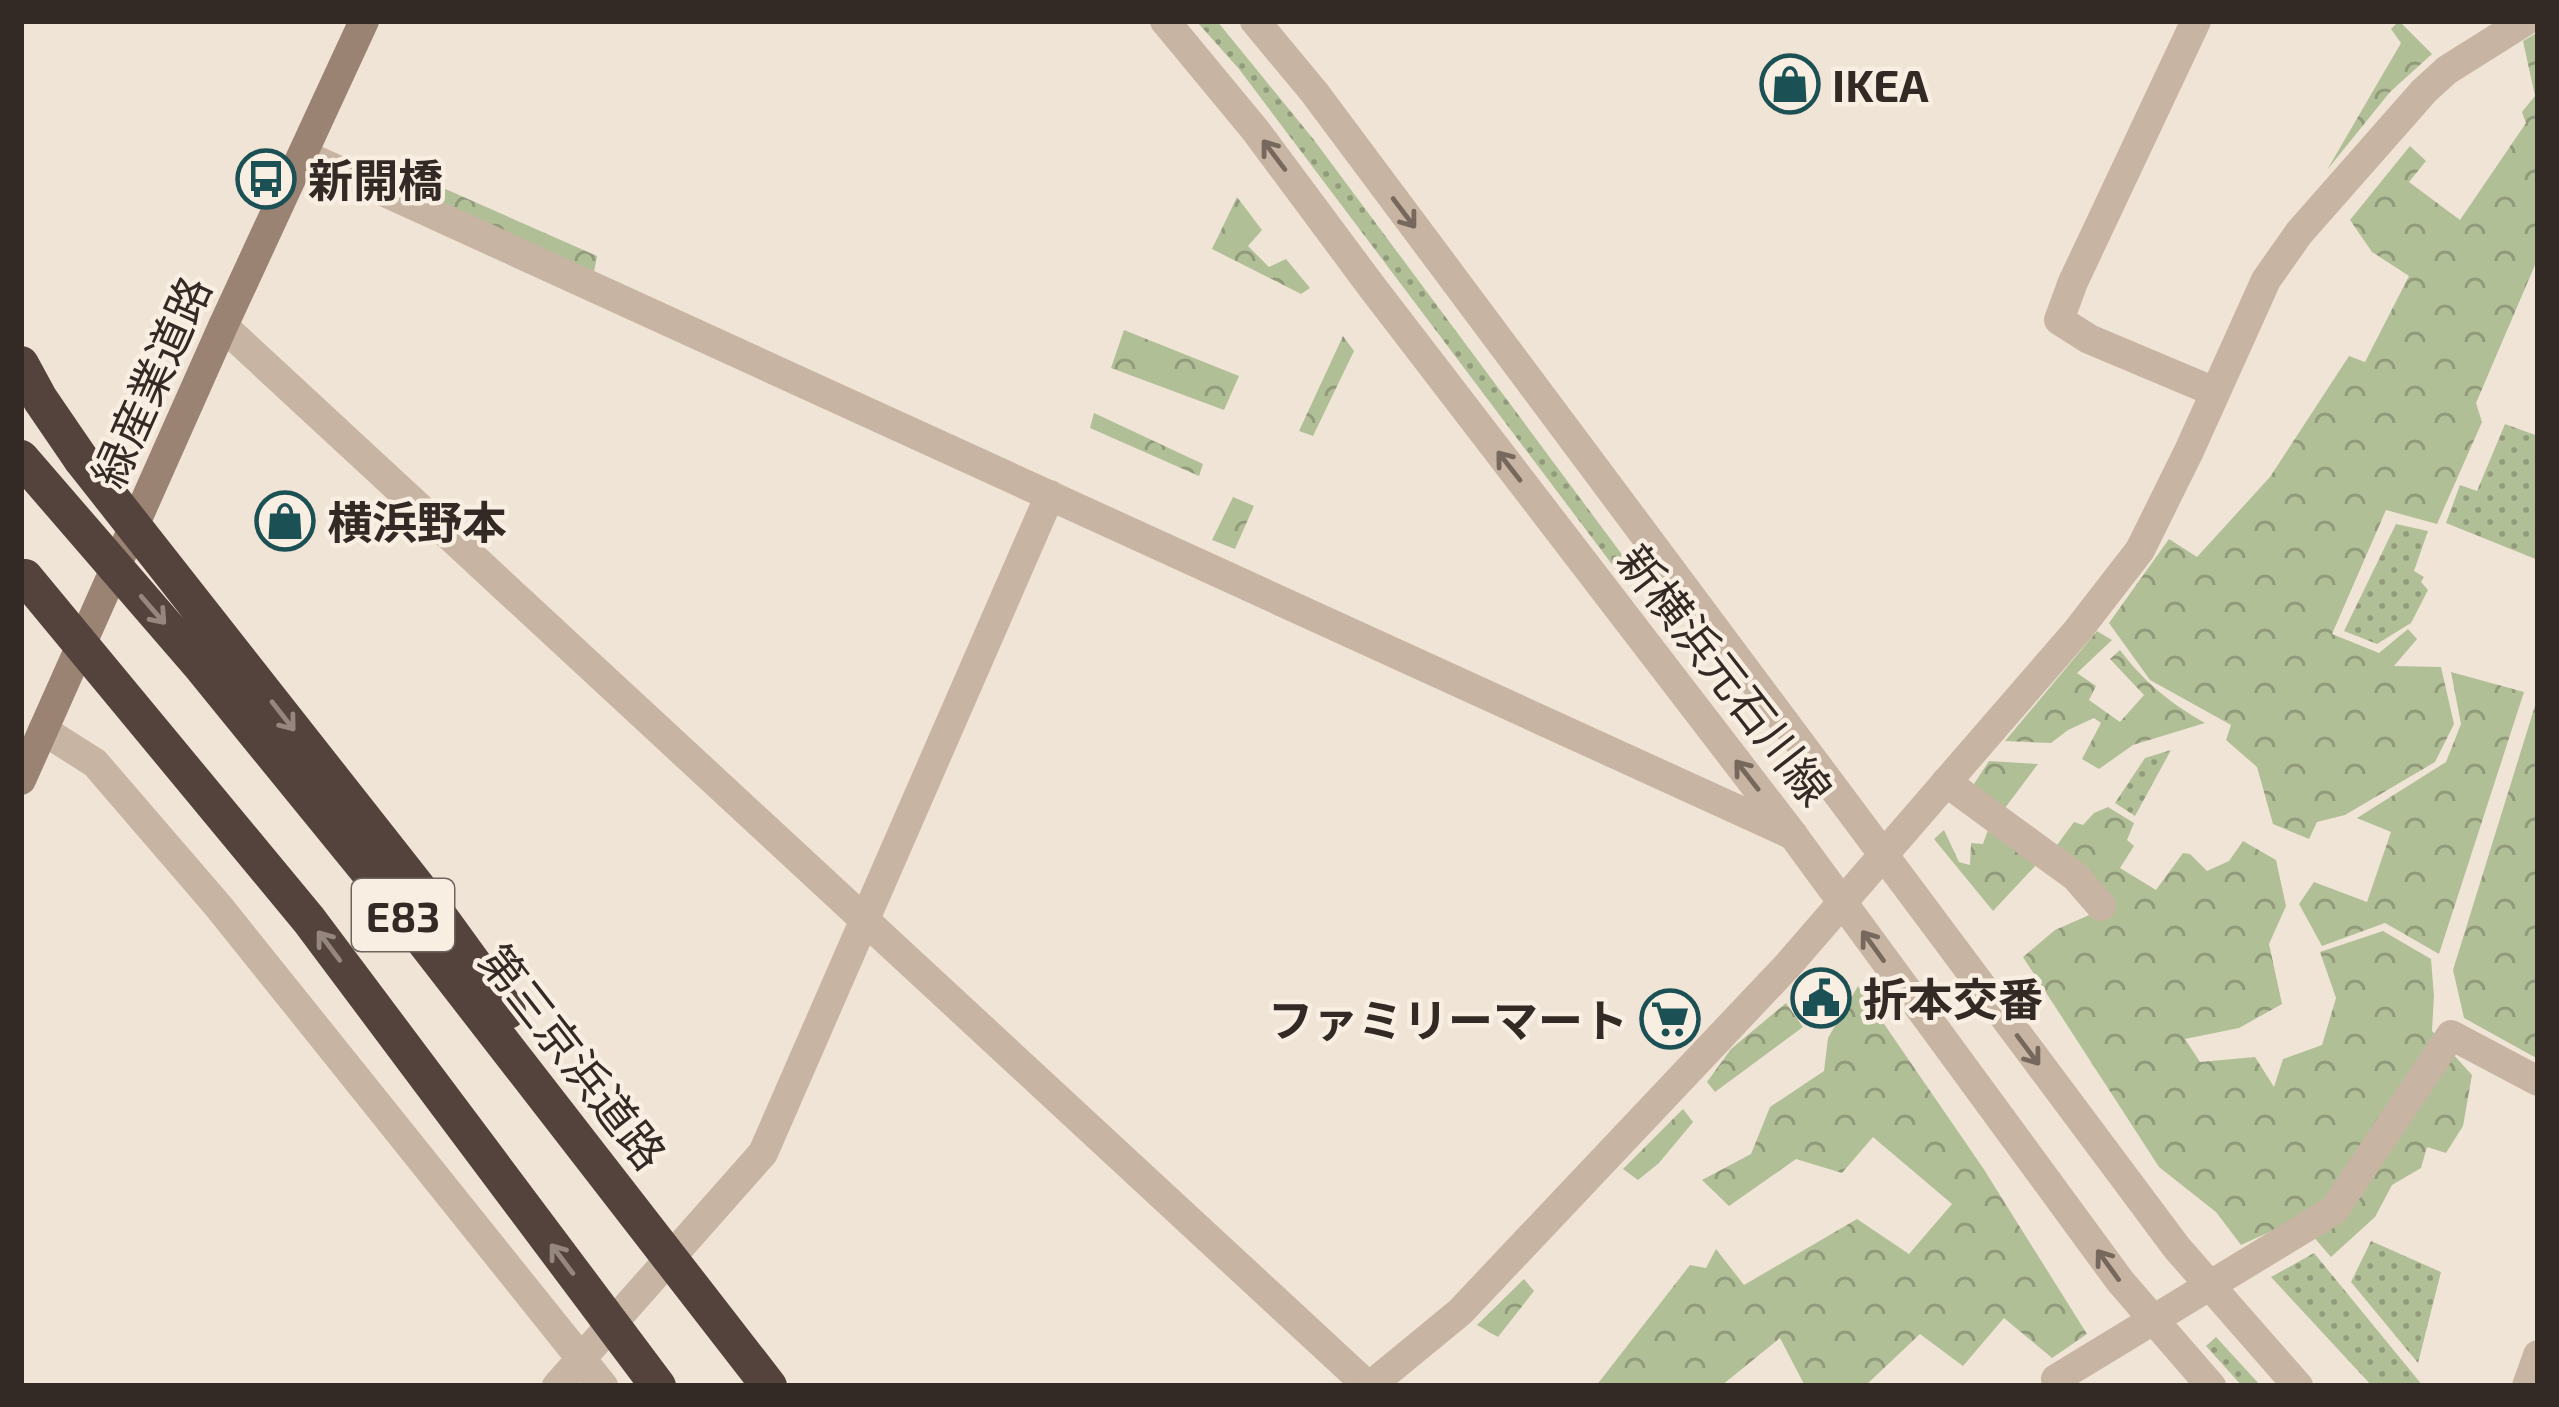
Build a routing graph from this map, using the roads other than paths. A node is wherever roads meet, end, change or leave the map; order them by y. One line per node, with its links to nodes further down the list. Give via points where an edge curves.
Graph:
1 (364, 21): 6 (main road, 緑産業道路)
2 (1165, 21): 16 (street, 新横浜元石川線, one-way to 2)
3 (1256, 21): 17 (street, 新横浜元石川線, one-way to 17)
4 (2196, 21): 9 (street, via 2059,320)
5 (2525, 21): 9 (street, via 2446,70 2299,232 2266,280)
6 (304, 155): 7 (main road, 緑産業道路); 11 (street)
7 (223, 326): 13 (main road, 緑産業道路); 20 (street)
8 (21, 364): 28 (highway, one-way to 28, bridge, via 81,459 428,899)
9 (2215, 392): 15 (street, via 2140,550)
10 (21, 458): 28 (highway, 第三京浜道路 / E83, one-way to 28, bridge, via 391,900)
11 (1050, 495): 16 (street); 20 (street)
12 (22, 575): 27 (highway, E83, one-way to 12, bridge, via 309,920)
13 (44, 730): 14 (main road, 緑産業道路); 23 (street, via 95,763 219,907)
14 (21, 780)
15 (1946, 782): 17 (street); 19 (street, via 2077,877)
16 (1793, 835): 18 (street, 新横浜元石川線)
17 (1882, 856): 18 (street); 31 (street, 新横浜元石川線, one-way to 31, via 2176,1248)
18 (1842, 903): 29 (street, via 1460,1312); 30 (street, 新横浜元石川線, one-way to 18, via 2120,1281)
19 (2102, 906)
20 (864, 919): 23 (street, via 763,1153); 29 (street)
21 (2538, 1081): 24 (street, bridge, via 2451,1034 2334,1210)
22 (2538, 1354): 32 (street)
23 (582, 1357): 25 (street); 26 (street)
24 (2053, 1383)
25 (556, 1386)
26 (603, 1386)
27 (658, 1386)
28 (769, 1386)
29 (1369, 1386)
30 (2211, 1386)
31 (2298, 1386)
32 (2527, 1386)

